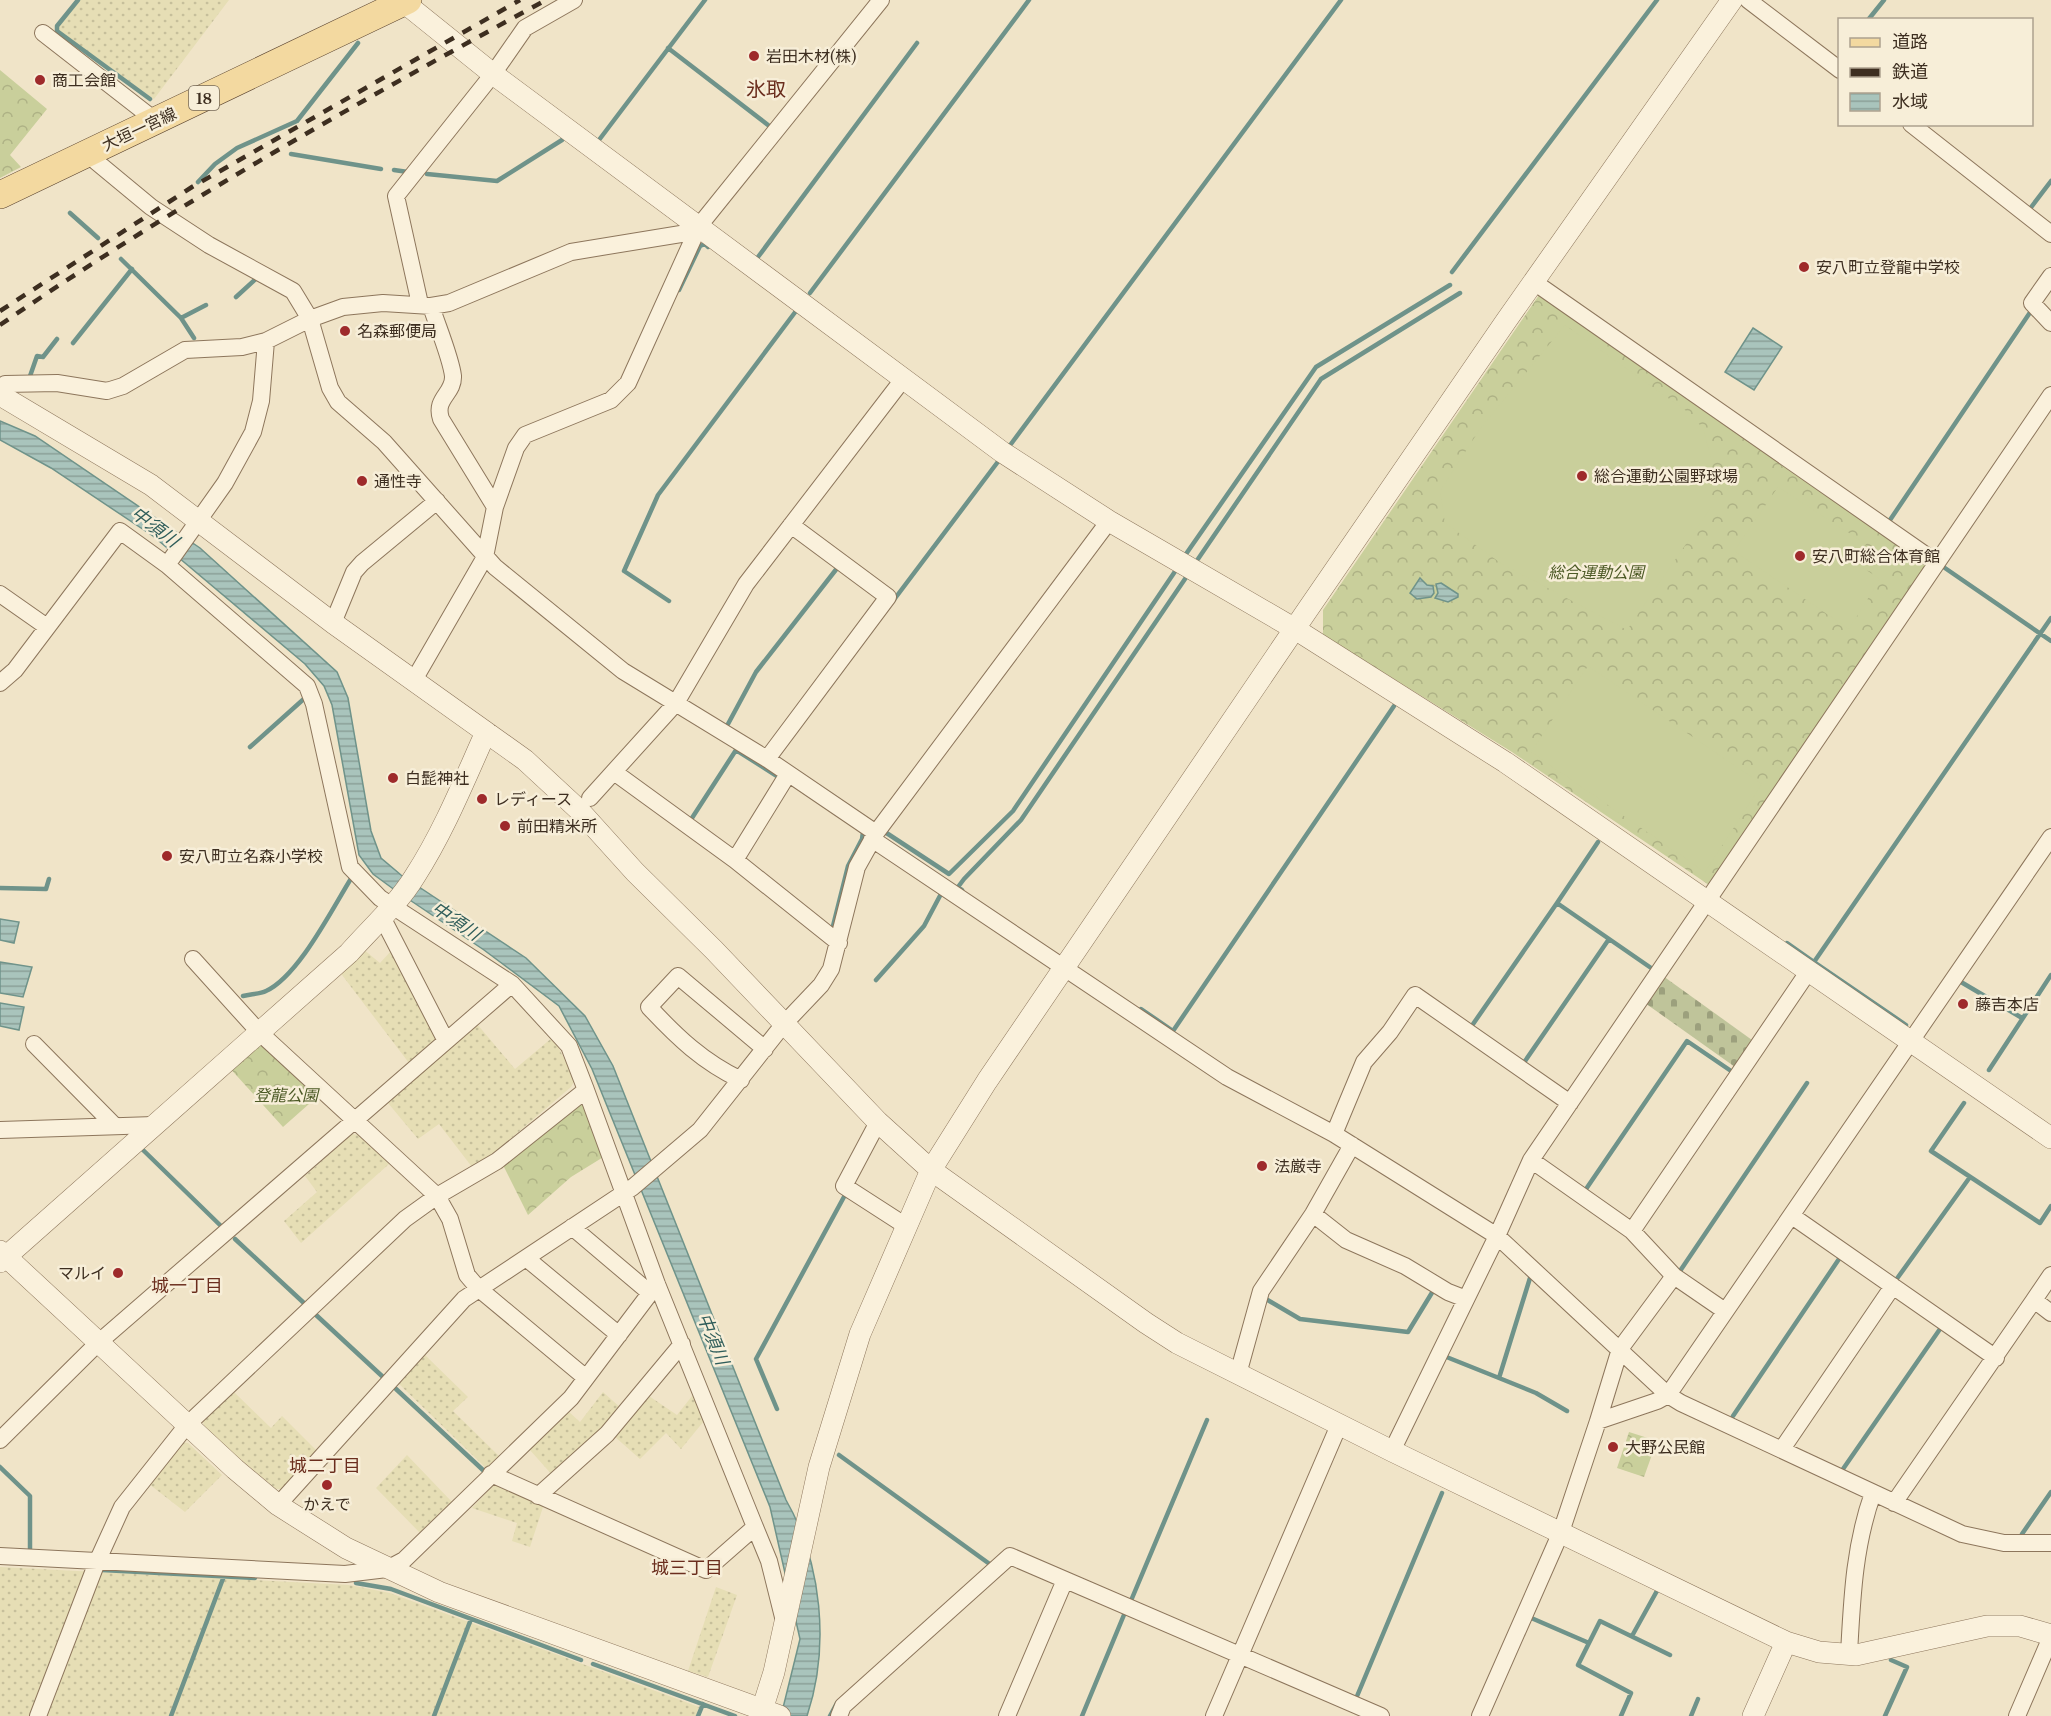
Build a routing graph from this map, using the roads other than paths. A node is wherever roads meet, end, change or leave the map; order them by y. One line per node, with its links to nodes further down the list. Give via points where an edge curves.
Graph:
1 (574, 0): 8 (street, via 525,28)
2 (881, 0): 13 (street)
3 (1732, 0): 16 (street)
4 (1748, 0): 7 (street)
5 (404, 1): 8 (street); 9 (main road, 大垣一宮線 / 18)
6 (43, 33): 9 (street)
7 (1838, 69)
8 (493, 74): 13 (street); 17 (street, via 396,196)
9 (156, 121): 11 (main road, 大垣一宮線 / 18)
10 (1914, 126): 14 (street)
11 (87, 154): 12 (main road, 大垣一宮線 / 18); 18 (street, via 151,207 209,245 293,291)
12 (0, 195)
13 (699, 226): 17 (street, via 687,233 571,252 449,303); 21 (street); 25 (street, via 627,383 611,400 525,435 516,448)
14 (2051, 234)
15 (2051, 276): 19 (street, via 2032,303)
16 (1534, 282): 31 (street); 35 (street)
17 (426, 305): 18 (street, via 383,303 343,307); 25 (street, via 453,377 440,402 441,419)
18 (309, 319): 20 (street); 24 (street, via 338,402 384,442)
19 (2051, 323)
20 (266, 341): 22 (street, via 242,347 185,350 123,386 107,391 57,384 5,384); 28 (street, via 261,401 253,432)
21 (904, 378): 26 (street, via 1002,452); 27 (street)
22 (0, 393): 28 (street, via 151,485)
23 (2051, 395): 31 (street)
24 (437, 501): 29 (street); 33 (street, via 354,572)
25 (495, 507): 29 (street)
26 (1109, 521): 35 (street); 46 (street)
27 (791, 525): 38 (street, via 746,584); 40 (street, via 888,597)
28 (195, 527): 30 (street); 33 (street)
29 (486, 557): 36 (street); 38 (street, via 577,637)
30 (169, 562): 34 (street, via 120,531); 50 (street, via 307,686 330,769 350,867)
31 (1937, 563): 49 (street)
32 (0, 594): 34 (street)
33 (333, 623): 36 (street)
34 (47, 627): 37 (street, via 15,670)
35 (1295, 629): 49 (street, via 1505,762); 53 (street)
36 (414, 680): 39 (street)
37 (0, 682)
38 (676, 703): 40 (street); 41 (street)
39 (486, 732): 43 (street); 50 (street, via 438,841)
40 (767, 759): 42 (street)
41 (614, 772): 44 (street); 48 (street)
42 (788, 774): 46 (street); 48 (street)
43 (553, 784): 44 (street); 45 (street)
44 (590, 798): 45 (street)
45 (594, 827): 56 (street)
46 (874, 836): 51 (street, via 857,867); 53 (street)
47 (2051, 837): 59 (street)
48 (735, 860): 51 (street)
49 (1708, 901): 54 (street); 64 (street)
50 (391, 907): 55 (street); 57 (street, via 349,952); 58 (street)
51 (839, 943): 56 (street, via 821,985)
52 (193, 959): 57 (street)
53 (1066, 968): 70 (street, via 1227,1077); 74 (street)
54 (1808, 972): 59 (street); 81 (street)
55 (512, 984): 58 (street); 63 (street, via 569,1046)
56 (783, 1025): 61 (street); 66 (street)
57 (259, 1032): 65 (street); 68 (street)
58 (446, 1041): 65 (street)
59 (1912, 1041): 71 (street); 78 (street)
60 (34, 1044): 67 (street)
61 (765, 1048): 62 (street); 62 (street, via 678,976 649,1007 681,1041 713,1066)
62 (741, 1080): 75 (street, via 700,1130)
63 (586, 1090): 75 (street); 76 (street, via 497,1161)
64 (1570, 1103): 70 (street, via 1415,995 1364,1062); 73 (street)
65 (354, 1121): 76 (street); 95 (street)
66 (878, 1122): 74 (street); 79 (street, via 844,1186)
67 (114, 1125): 68 (street); 69 (street)
68 (154, 1125): 83 (street)
69 (0, 1130)
70 (1334, 1134): 72 (street)
71 (2051, 1138)
72 (1352, 1145): 77 (street); 82 (street)
73 (1531, 1160): 81 (street); 82 (street)
74 (931, 1170): 79 (street); 99 (street, via 1146,1323)
75 (629, 1190): 80 (street); 89 (street)
76 (437, 1196): 88 (street, via 450,1219 468,1275); 103 (street, via 405,1219)
77 (1313, 1214): 90 (street, via 1346,1240); 99 (street, via 1261,1292)
78 (1792, 1216): 87 (street); 92 (street)
79 (906, 1226): 119 (street, via 861,1334 819,1467)
80 (572, 1227): 84 (street); 89 (street)
81 (1632, 1231): 86 (street)
82 (1497, 1236): 90 (street); 97 (street)
83 (2, 1257): 95 (street)
84 (526, 1258): 88 (street); 94 (street)
85 (2051, 1275): 91 (street)
86 (1674, 1276): 92 (street); 97 (street)
87 (1893, 1286): 98 (street); 106 (street)
88 (478, 1288): 100 (street); 112 (street)
89 (654, 1289): 94 (street); 96 (street)
90 (1466, 1299): 107 (street)
91 (2034, 1300): 93 (street); 98 (street)
92 (1725, 1311): 101 (street)
93 (2051, 1313)
94 (619, 1335): 100 (street)
95 (98, 1343): 103 (street); 105 (street)
96 (682, 1344): 110 (street, via 607,1434); 113 (street)
97 (1620, 1349): 101 (street); 102 (street)
98 (1995, 1358): 111 (street)
99 (1238, 1374): 104 (street)
100 (586, 1378): 108 (street, via 571,1398)
101 (1668, 1395): 102 (street); 106 (street)
102 (1598, 1421): 114 (street)
103 (187, 1425): 112 (street); 118 (street, via 122,1507)
104 (1339, 1425): 107 (street); 126 (street)
105 (0, 1440)
106 (1782, 1449): 109 (street)
107 (1392, 1452): 114 (street)
108 (490, 1474): 110 (street); 120 (street, via 404,1560)
109 (1874, 1493): 111 (street); 125 (street, via 1862,1523 1853,1570)
110 (538, 1496): 113 (street, via 706,1570)
111 (1894, 1503): 115 (street, via 1962,1534 2004,1543)
112 (278, 1505): 120 (street)
113 (755, 1527): 117 (street)
114 (1561, 1532): 124 (street); 133 (street)
115 (2051, 1544)
116 (0, 1556): 118 (street)
117 (769, 1561): 119 (street); 122 (street)
118 (97, 1562): 120 (street, via 345,1574); 128 (street)
119 (797, 1565): 122 (street)
120 (387, 1569): 127 (street, via 438,1592)
121 (1065, 1580): 126 (street); 129 (street, via 1010,1556 843,1706); 130 (street)
122 (785, 1624): 127 (street)
123 (2051, 1636): 125 (street, via 2020,1626 1987,1626); 135 (street)
124 (1786, 1642): 125 (street, via 1819,1652); 134 (street)
125 (1849, 1654)
126 (1240, 1656): 131 (street); 132 (street)
127 (770, 1714)
128 (38, 1716)
129 (839, 1716)
130 (1007, 1716)
131 (1214, 1716)
132 (1381, 1716)
133 (1480, 1716)
134 (1753, 1716)
135 (2018, 1716)

